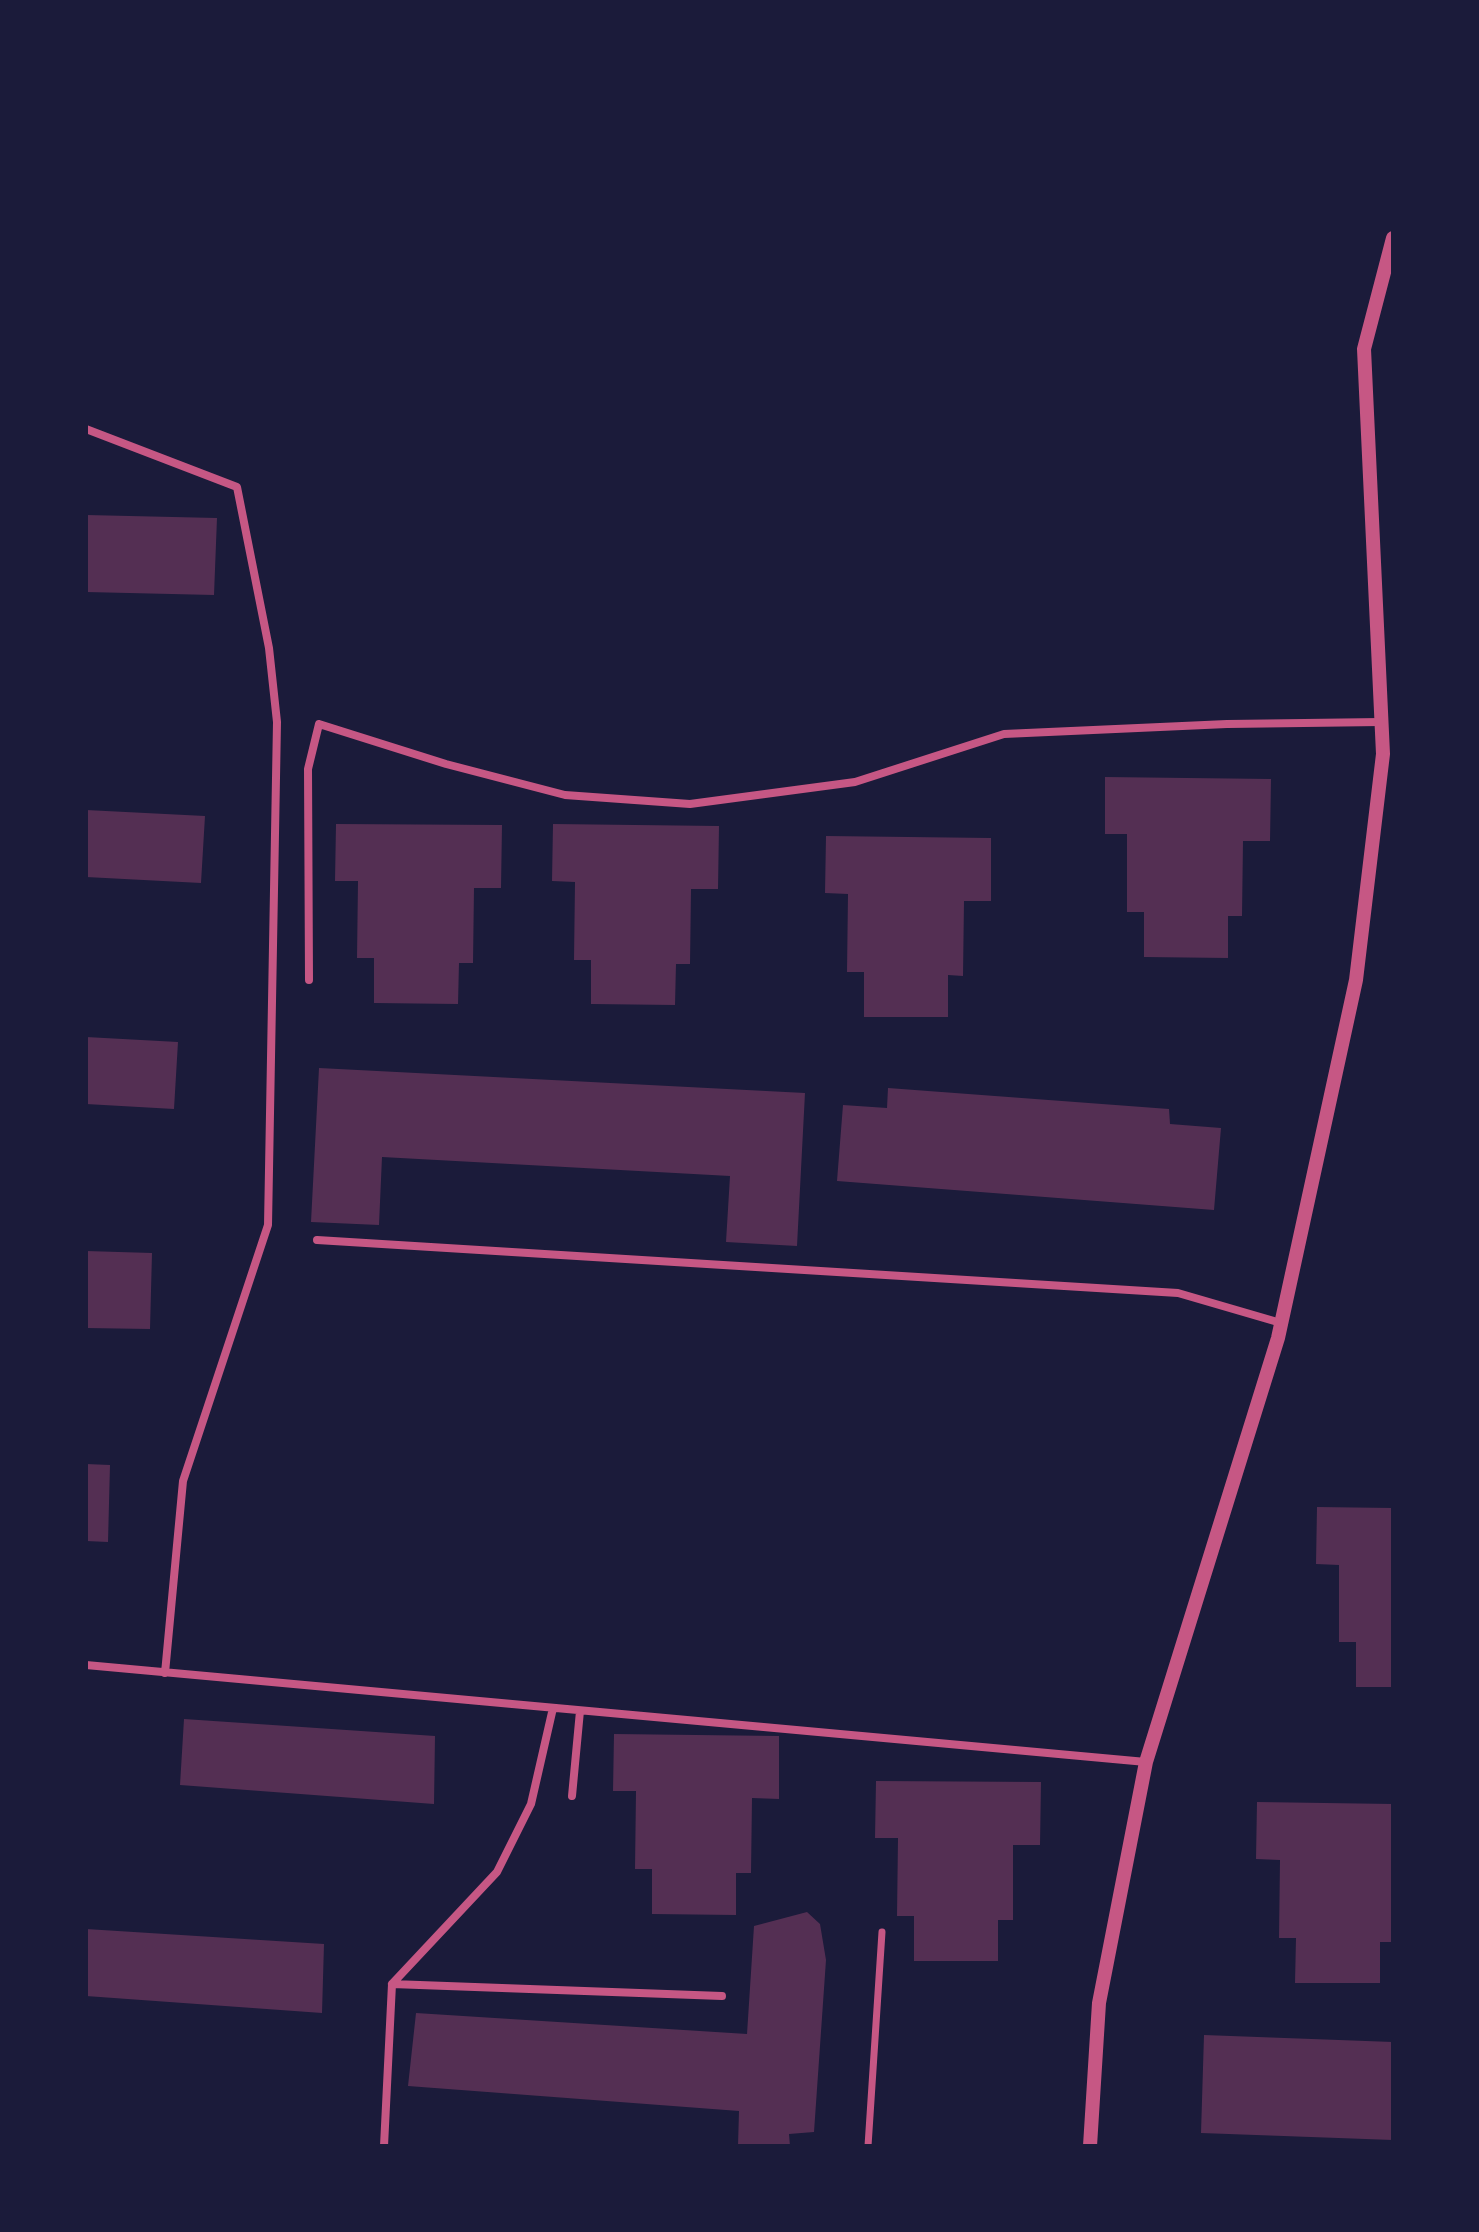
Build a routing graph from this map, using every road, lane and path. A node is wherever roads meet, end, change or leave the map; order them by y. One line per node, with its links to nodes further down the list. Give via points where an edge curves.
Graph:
1 (1393, 238): 3 (street, via 1364,349)
2 (86, 429): 8 (street, via 237,487 269,648 277,722 268,1225 183,1481)
3 (1381, 722): 4 (street, via 1004,734 855,782 690,804 565,795 319,724 308,769); 6 (street, via 1383,754 1356,980)
4 (309, 980)
5 (317, 1240): 6 (street, via 1178,1293)
6 (1281, 1323): 11 (street)
7 (86, 1665): 8 (street)
8 (165, 1673): 9 (street)
9 (553, 1708): 10 (street); 14 (street, via 531,1804 497,1872)
10 (580, 1711): 11 (street); 12 (street)
11 (1146, 1762): 18 (street, via 1099,2003)
12 (572, 1796)
13 (882, 1932): 17 (street)
14 (392, 1984): 15 (street); 16 (street)
15 (722, 1996)
16 (384, 2146)
17 (868, 2146)
18 (1090, 2146)

